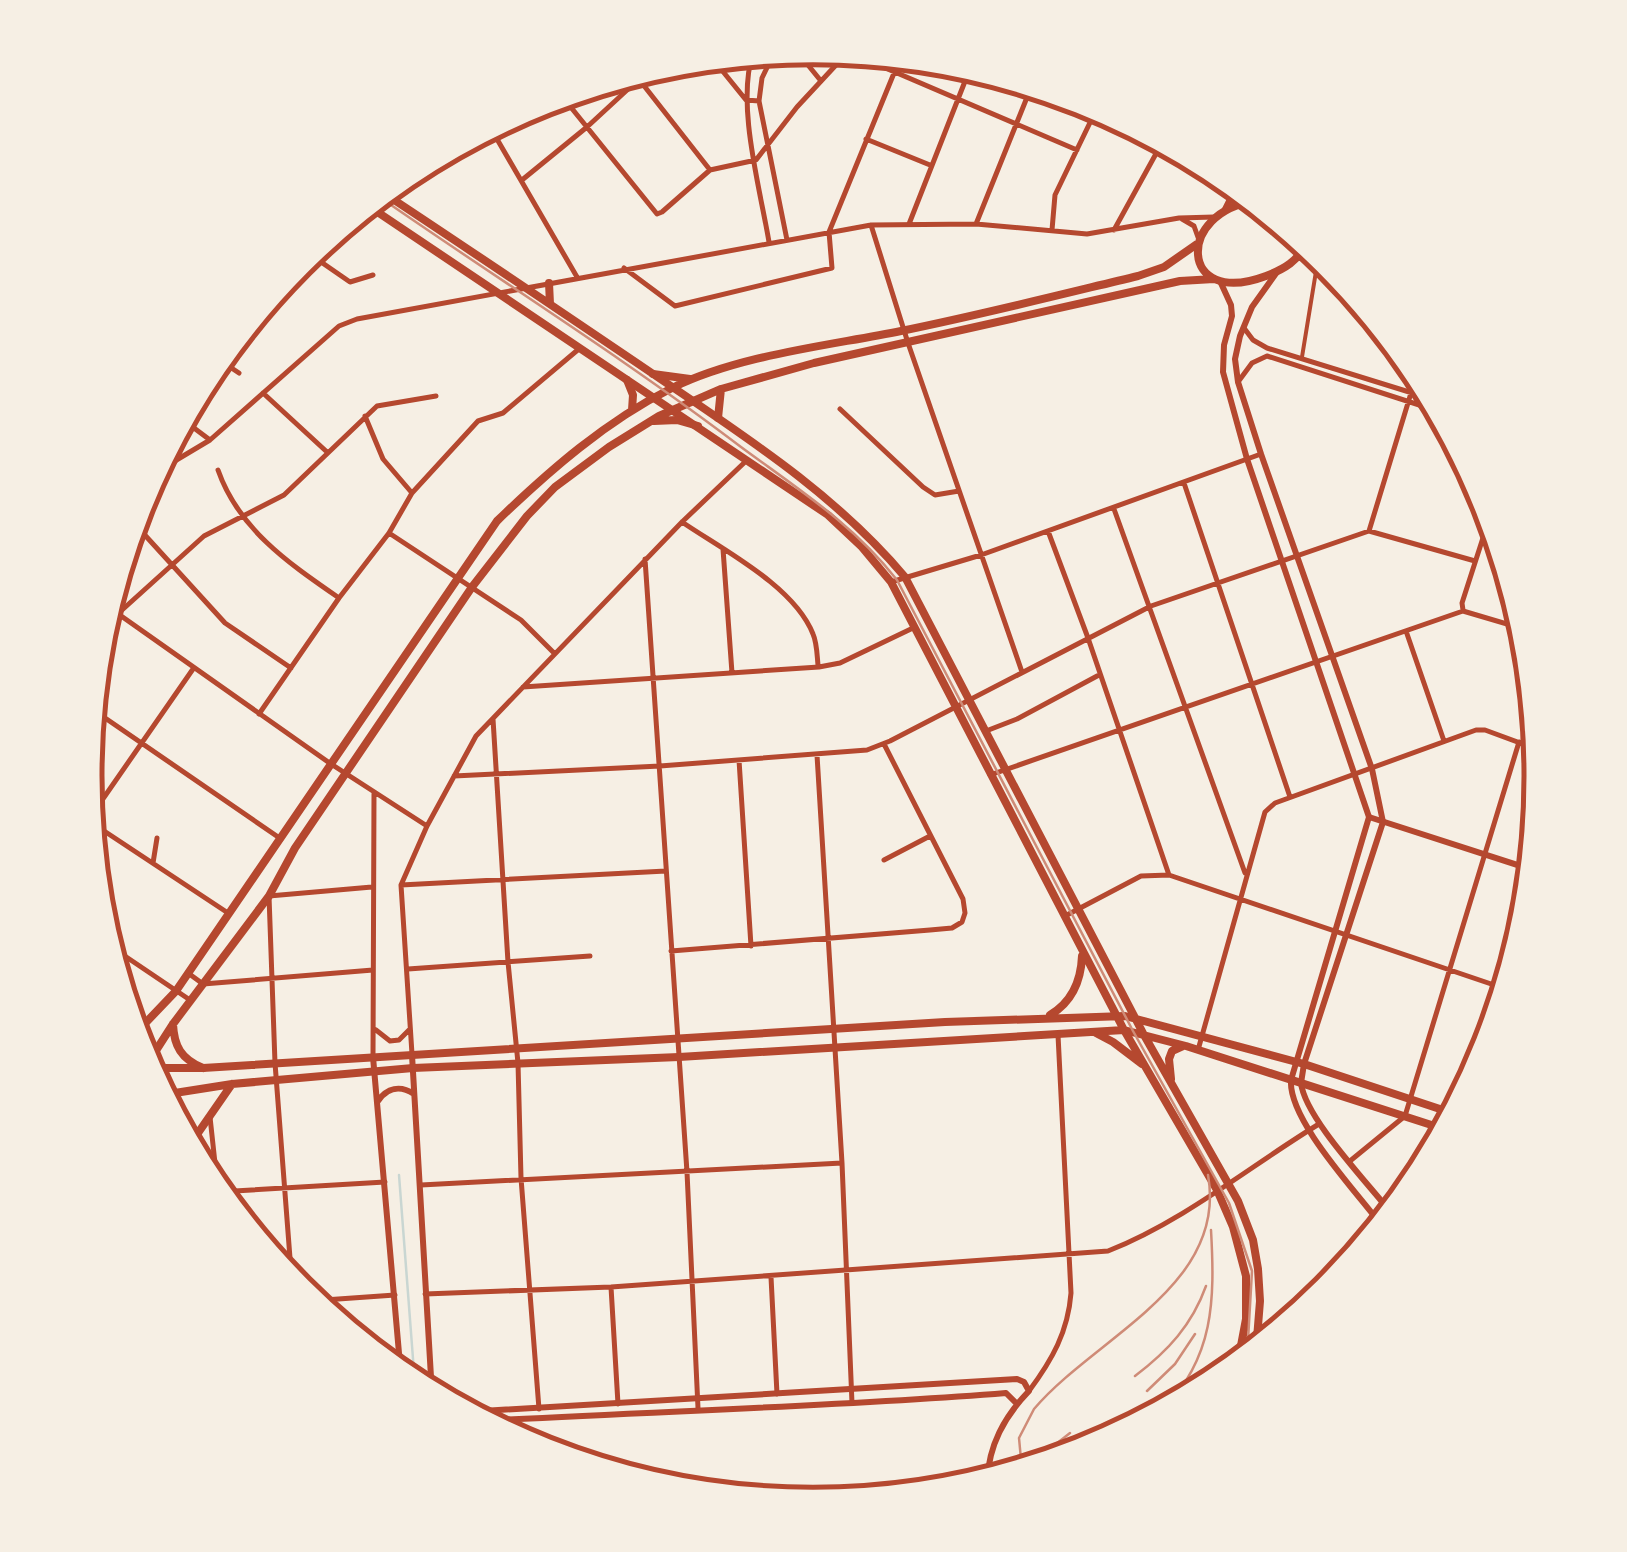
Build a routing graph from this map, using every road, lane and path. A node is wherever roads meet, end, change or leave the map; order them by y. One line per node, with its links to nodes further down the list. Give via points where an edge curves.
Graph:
1 (809, 65): 9 (street)
2 (835, 66): 9 (street)
3 (767, 67): 16 (street)
4 (748, 69): 14 (street)
5 (885, 69): 8 (street)
6 (894, 70): 8 (street)
7 (722, 71): 14 (street)
8 (893, 73): 15 (street); 22 (street)
9 (821, 81): 23 (street)
10 (964, 82): 15 (street)
11 (644, 86): 28 (street)
12 (621, 92): 20 (street)
13 (1026, 98): 19 (street)
14 (746, 100): 16 (street); 26 (street)
15 (956, 100): 19 (street); 27 (street)
16 (759, 101): 23 (street)
17 (571, 108): 20 (street)
18 (1091, 121): 24 (street)
19 (1014, 123): 24 (street); 37 (street)
20 (587, 127): 28 (street, via 656,214); 29 (street)
21 (497, 139): 29 (street)
22 (866, 139): 27 (street); 41 (street)
23 (769, 140): 26 (street); 42 (street)
24 (1077, 150): 39 (street, via 1055,194)
25 (1156, 153): 40 (street)
26 (756, 160): 28 (street); 44 (street)
27 (930, 164): 36 (street)
28 (710, 170)
29 (522, 180): 51 (street)
30 (1229, 200): 34 (main road)
31 (396, 201): 54 (main road)
32 (1240, 207): 34 (main road)
33 (379, 213): 55 (main road)
34 (1220, 215): 35 (street); 43 (main road)
35 (1179, 218): 40 (street); 43 (street, via 1194,226)
36 (909, 224): 37 (street); 38 (street)
37 (976, 224): 39 (street)
38 (872, 225): 41 (street); 58 (street)
39 (1052, 230): 40 (street)
40 (1114, 231)
41 (828, 232): 42 (street); 47 (street, via 832,268 679,305)
42 (787, 240): 44 (street)
43 (1198, 242): 52 (main road, via 1200,264); 58 (main road, via 1153,272)
44 (769, 243): 47 (street)
45 (1298, 257): 48 (main road)
46 (322, 263): 50 (street, via 350,282)
47 (624, 268): 51 (street)
48 (1277, 272): 52 (main road); 57 (main road)
49 (1315, 272): 61 (street)
50 (373, 276)
51 (577, 278): 53 (street)
52 (1217, 280): 59 (main road, via 1180,281); 89 (main road, via 1232,316 1223,372)
53 (548, 283): 54 (street); 56 (main road)
54 (527, 288): 55 (street); 56 (main road)
55 (500, 295): 60 (main road); 70 (street, via 339,326)
56 (550, 304): 64 (main road)
57 (1243, 326): 61 (street, via 1252,340); 67 (main road)
58 (904, 330): 59 (street); 65 (main road)
59 (908, 343): 69 (main road); 93 (street)
60 (580, 348): 66 (main road); 94 (street, via 503,413 478,421)
61 (1301, 359): 71 (street)
62 (231, 368): 63 (street)
63 (239, 373)
64 (653, 374): 65 (main road); 68 (main road)
65 (694, 378): 68 (main road)
66 (627, 380): 73 (main road); 78 (main road)
67 (1238, 382): 75 (street, via 1266,356); 87 (main road)
68 (673, 388): 73 (main road); 74 (main road)
69 (721, 389): 74 (main road); 81 (main road)
70 (263, 393): 85 (street); 86 (street)
71 (1411, 393): 75 (street)
72 (436, 396): 80 (street, via 377,406)
73 (654, 398): 77 (main road); 78 (main road)
74 (691, 399): 77 (main road); 81 (main road)
75 (1408, 401): 76 (street); 99 (street)
76 (1419, 405)
77 (673, 409): 82 (main road); 83 (main road)
78 (632, 410): 111 (main road, via 497,520)
79 (840, 410): 93 (street, via 923,487 936,495)
80 (365, 416): 86 (street); 94 (street, via 383,459)
81 (718, 418): 110 (main road, via 834,503)
82 (650, 422): 83 (main road); 114 (main road, via 554,487)
83 (698, 426): 90 (main road)
84 (194, 428): 85 (street)
85 (210, 440): 88 (street)
86 (327, 453): 96 (street, via 284,495)
87 (1260, 454): 89 (street); 105 (main road)
88 (177, 459)
89 (1246, 459): 92 (street); 107 (main road)
90 (746, 461): 97 (street); 112 (main road, via 828,515)
91 (218, 470): 96 (street)
92 (1184, 483): 95 (street); 113 (street)
93 (958, 491): 104 (street)
94 (412, 493): 100 (street)
95 (1114, 509): 98 (street); 116 (street)
96 (243, 518): 109 (street, via 204,536); 115 (street, via 280,558)
97 (682, 522): 103 (street); 106 (street)
98 (1048, 531): 104 (street); 123 (street)
99 (1370, 532): 105 (street); 108 (street)
100 (389, 533): 111 (street); 115 (street)
101 (144, 536): 109 (street)
102 (1483, 538): 108 (street)
103 (723, 549): 127 (street, via 800,612 814,636); 131 (street)
104 (981, 555): 110 (street); 130 (street)
105 (1299, 557): 107 (street); 125 (main road)
106 (645, 559): 124 (street); 133 (street)
107 (1284, 561): 113 (street); 126 (main road)
108 (1475, 562): 118 (street)
109 (169, 564): 117 (street); 128 (street, via 225,623)
110 (905, 578): 112 (street); 136 (main road)
111 (459, 579): 114 (street); 151 (main road)
112 (891, 582): 121 (main road)
113 (1218, 584): 116 (street); 134 (street)
114 (472, 587): 124 (street, via 521,620); 155 (main road)
115 (339, 598): 128 (street)
116 (1151, 606): 123 (street); 138 (street)
117 (123, 608)
118 (1463, 611): 120 (street); 122 (street)
119 (121, 617): 129 (street)
120 (1508, 624)
121 (916, 627): 127 (street, via 840,663); 137 (main road)
122 (1406, 630): 125 (street); 144 (street)
123 (1088, 638): 130 (street); 132 (street)
124 (554, 653): 135 (street)
125 (1332, 657): 126 (street); 153 (main road)
126 (1318, 663): 134 (street); 159 (main road)
127 (819, 666): 131 (street)
128 (291, 668): 139 (street)
129 (193, 669): 139 (street); 146 (street)
130 (1022, 672): 136 (street)
131 (732, 673): 133 (street)
132 (1099, 675): 142 (street); 143 (street)
133 (653, 679): 135 (street); 152 (street)
134 (1252, 685): 138 (street); 161 (street)
135 (520, 688): 140 (street)
136 (970, 700): 137 (street); 142 (main road)
137 (956, 706): 147 (street); 157 (main road)
138 (1186, 706): 143 (street); 175 (street)
139 (260, 714): 151 (street)
140 (493, 716): 156 (street); 158 (street)
141 (105, 719): 146 (street)
142 (986, 731): 154 (main road)
143 (1118, 731): 154 (street); 176 (street)
144 (1444, 742): 145 (street, via 1485,730); 153 (street)
145 (1519, 742): 148 (street); 170 (street)
146 (140, 744): 162 (street); 169 (street)
147 (884, 744): 149 (street); 167 (street)
148 (1523, 744)
149 (817, 755): 150 (street); 187 (street)
150 (740, 760): 152 (street); 188 (street)
151 (331, 764): 155 (street); 169 (main road)
152 (660, 766): 156 (street); 174 (street)
153 (1372, 768): 159 (street); 164 (main road)
154 (1006, 770): 157 (street); 182 (main road)
155 (345, 773): 160 (street); 180 (main road)
156 (496, 773): 158 (street); 177 (street)
157 (990, 775): 184 (main road)
158 (454, 776): 165 (street)
159 (1357, 776): 161 (street); 163 (main road)
160 (374, 792): 165 (street); 179 (street)
161 (1290, 797): 175 (street, via 1265,812)
162 (103, 799)
163 (1368, 817): 164 (main road); 185 (main road)
164 (1383, 822): 170 (main road); 186 (main road)
165 (427, 826): 178 (street)
166 (105, 831): 172 (street)
167 (930, 836): 171 (street); 187 (street, via 963,898 962,922)
168 (156, 838): 172 (street)
169 (280, 839): 183 (main road)
170 (1485, 854): 173 (main road); 196 (street)
171 (884, 860)
172 (153, 863): 183 (street)
173 (1518, 865)
174 (666, 871): 177 (street); 189 (street)
175 (1246, 875): 181 (street)
176 (1170, 876): 181 (street); 182 (street, via 1141,876)
177 (503, 878): 178 (street); 193 (street)
178 (401, 885): 194 (street)
179 (372, 887): 180 (street); 195 (street)
180 (269, 896): 198 (street); 199 (main road)
181 (1238, 898): 185 (street); 215 (street)
182 (1078, 909): 184 (street); 204 (main road)
183 (228, 914): 197 (main road)
184 (1064, 916): 190 (main road)
185 (1333, 933): 186 (street); 227 (main road)
186 (1347, 935): 196 (street); 227 (main road)
187 (829, 940): 188 (street); 211 (street)
188 (750, 946): 189 (street)
189 (671, 951): 216 (street)
190 (1082, 952): 203 (main road); 205 (main road, via 1076,988)
191 (590, 956): 193 (street)
192 (126, 957): 201 (street)
193 (508, 962): 194 (street); 218 (street)
194 (407, 968): 209 (street)
195 (374, 970): 198 (street); 207 (street)
196 (1450, 970): 200 (street); 239 (street)
197 (188, 972): 199 (street); 201 (main road)
198 (271, 978): 199 (street); 226 (street)
199 (204, 984): 202 (main road)
200 (1493, 985)
201 (176, 991): 202 (street); 206 (main road)
202 (190, 1000): 208 (main road)
203 (1118, 1016): 204 (main road); 205 (main road); 210 (main road)
204 (1135, 1016): 214 (main road); 215 (main road)
205 (1046, 1017): 211 (main road)
206 (147, 1022)
207 (374, 1022): 209 (street, via 390,1041); 223 (street)
208 (172, 1024): 220 (main road); 230 (main road, via 174,1044)
209 (411, 1028): 222 (street)
210 (1124, 1030): 212 (main road); 214 (main road); 229 (main road)
211 (832, 1031): 216 (main road); 219 (street)
212 (1092, 1031): 213 (main road); 229 (main road)
213 (1058, 1032): 219 (main road); 261 (street)
214 (1144, 1035): 217 (main road); 235 (main road)
215 (1202, 1036): 221 (street); 227 (main road)
216 (678, 1041): 218 (main road); 224 (street)
217 (1186, 1046): 221 (main road); 235 (main road, via 1172,1051)
218 (516, 1047): 222 (main road); 225 (street)
219 (833, 1047): 224 (main road); 250 (street)
220 (157, 1049)
221 (1198, 1050): 234 (main road)
222 (412, 1055): 223 (main road); 231 (main road)
223 (373, 1057): 226 (main road); 232 (main road)
224 (679, 1057): 225 (main road); 251 (street)
225 (518, 1062): 231 (main road); 252 (street)
226 (276, 1063): 230 (main road); 233 (street)
227 (1299, 1063): 234 (main road); 239 (main road)
228 (166, 1067): 230 (main road)
229 (1145, 1067): 258 (main road)
230 (203, 1068)
231 (412, 1068): 232 (main road); 238 (main road)
232 (374, 1072): 233 (main road); 240 (main road)
233 (277, 1080): 236 (main road); 256 (street)
234 (1296, 1081): 243 (main road); 244 (main road); 246 (main road, via 1295,1106)
235 (1171, 1083): 254 (main road)
236 (232, 1084): 237 (main road); 242 (main road)
237 (177, 1093)
238 (415, 1095): 240 (main road, via 398,1088); 255 (main road)
239 (1410, 1100): 241 (main road); 243 (street)
240 (377, 1102): 253 (main road)
241 (1441, 1110)
242 (210, 1116): 247 (main road); 248 (street)
243 (1406, 1116): 245 (main road); 249 (street)
244 (1319, 1124): 246 (street); 249 (main road)
245 (1433, 1125)
246 (1308, 1130): 254 (street); 260 (main road)
247 (199, 1132)
248 (214, 1158)
249 (1350, 1160): 259 (main road)
250 (842, 1163): 251 (street); 263 (street)
251 (687, 1172): 252 (street); 265 (street)
252 (521, 1178): 255 (street); 267 (street)
253 (384, 1182): 256 (street); 269 (main road)
254 (1228, 1184): 258 (street); 271 (main road, via 1258,1269)
255 (421, 1185): 268 (main road)
256 (286, 1186): 257 (street); 262 (street)
257 (236, 1190)
258 (1217, 1190): 261 (street, via 1126,1243); 272 (main road, via 1246,1276)
259 (1383, 1202)
260 (1373, 1215)
261 (1070, 1256): 263 (street); 276 (street, via 1066,1324 1052,1360)
262 (290, 1257)
263 (845, 1271): 264 (street); 275 (street)
264 (770, 1276): 265 (street); 277 (street)
265 (694, 1281): 266 (street); 278 (street)
266 (611, 1286): 267 (street); 280 (street)
267 (530, 1292): 268 (street); 283 (street)
268 (424, 1294): 274 (main road)
269 (395, 1295): 270 (street); 273 (main road)
270 (333, 1299)
271 (1256, 1332)
272 (1241, 1344)
273 (400, 1354)
274 (430, 1375)
275 (852, 1389): 276 (main road, via 1017,1379); 277 (main road); 279 (street)
276 (1028, 1392): 281 (main road)
277 (777, 1394): 278 (main road)
278 (698, 1398): 280 (main road); 282 (street)
279 (852, 1403): 281 (main road, via 1006,1393); 282 (main road)
280 (618, 1404): 283 (main road)
281 (1017, 1404): 286 (main road)
282 (698, 1408): 285 (main road)
283 (540, 1409): 284 (main road)
284 (493, 1411)
285 (512, 1420)
286 (988, 1465)

